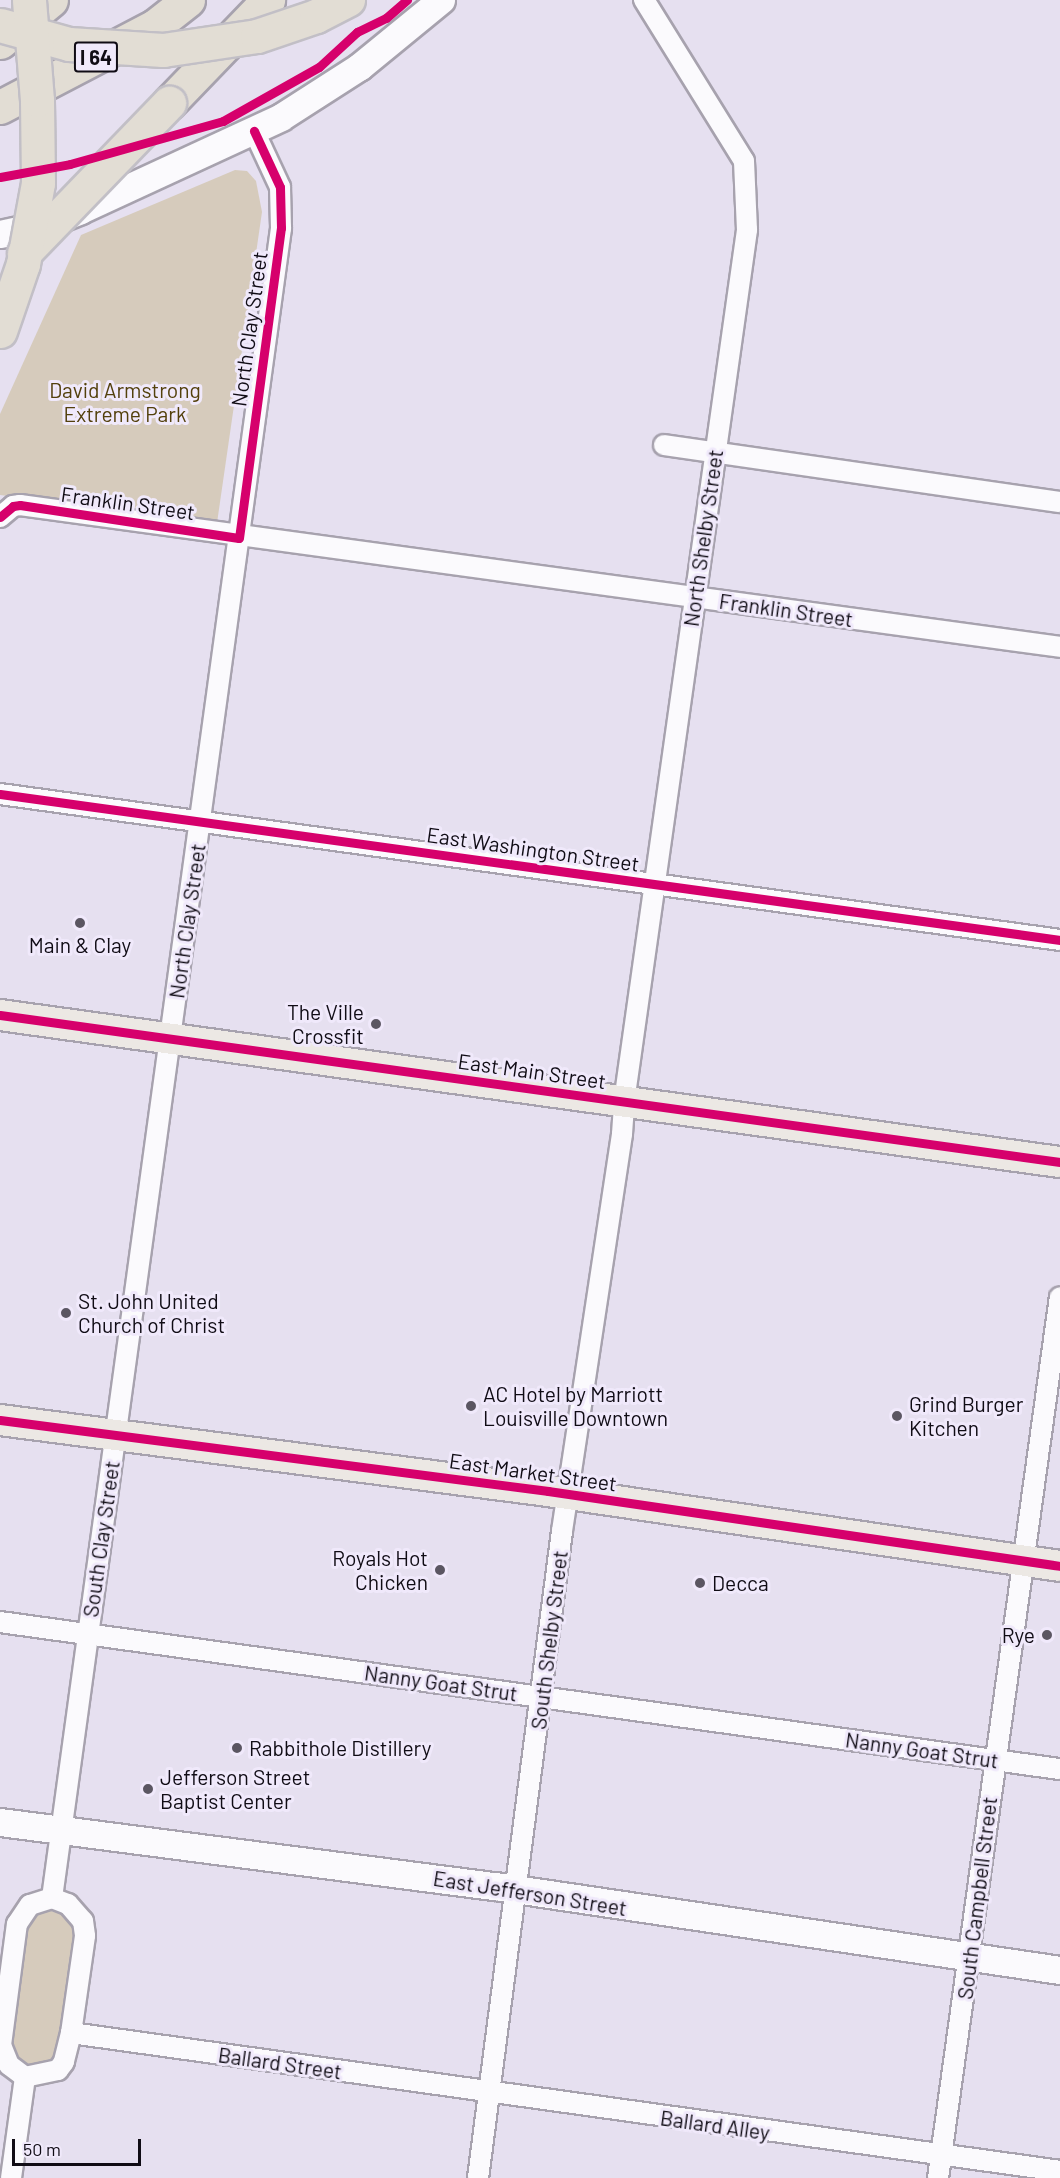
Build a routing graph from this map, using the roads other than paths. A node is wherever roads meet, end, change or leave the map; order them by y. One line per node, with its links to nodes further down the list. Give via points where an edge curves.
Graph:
1 (29, 0): 14 (highway, bridge, via 38,100 38,183 23,264)
2 (51, 0): 9 (highway)
3 (188, 0): 10 (highway, I 64, via 155,26)
4 (268, 0): 13 (highway, bridge)
5 (348, 0): 8 (highway, bridge, via 316,16 257,36 163,50 69,44)
6 (441, 0): 11 (street, via 358,67)
7 (644, 0): 16 (street, North Shelby Street, via 734,143 745,170 747,230)
8 (0, 25)
9 (0, 42)
10 (0, 106)
11 (254, 131): 12 (street, via 46,224); 19 (street, North Clay Street, via 280,187 281,228)
12 (0, 234)
13 (0, 278)
14 (0, 331)
15 (664, 445): 16 (street)
16 (714, 454): 17 (street); 20 (street, North Shelby Street)
17 (1060, 502)
18 (6, 511): 19 (street, Franklin Street)
19 (238, 538): 20 (street, Franklin Street); 23 (street, North Clay Street)
20 (694, 597): 21 (street, Franklin Street); 24 (street, North Shelby Street)
21 (1060, 646)
22 (0, 794): 23 (street, East Washington Street)
23 (201, 819): 24 (street, East Washington Street); 27 (street, North Clay Street)
24 (654, 884): 25 (street, East Washington Street); 28 (street, North Shelby Street)
25 (1060, 940)
26 (0, 1015): 27 (main road, East Main Street)
27 (170, 1038): 28 (main road, East Main Street); 32 (street, South Clay Street)
28 (624, 1102): 29 (main road, East Main Street); 33 (street, South Shelby Street)
29 (1060, 1162)
30 (1060, 1297): 34 (street, South Campbell Street)
31 (0, 1420): 32 (main road, East Market Street)
32 (115, 1436): 33 (main road, East Market Street); 37 (street, South Clay Street)
33 (568, 1495): 34 (main road, East Market Street); 38 (street, South Shelby Street)
34 (1023, 1562): 35 (main road, East Market Street); 39 (street, South Campbell Street)
35 (1060, 1566)
36 (0, 1622): 37 (street, Nanny Goat Strut)
37 (88, 1634): 38 (street, Nanny Goat Strut); 42 (street, South Clay Street)
38 (543, 1697): 39 (street, Nanny Goat Strut); 43 (street, South Shelby Street)
39 (995, 1759): 40 (street, Nanny Goat Strut); 45 (street, South Campbell Street)
40 (1060, 1769)
41 (0, 1822): 42 (street, East Jefferson Street)
42 (61, 1830): 43 (street, East Jefferson Street); 44 (street, South Clay Street)
43 (516, 1891): 45 (street, East Jefferson Street); 50 (street, South Shelby Street)
44 (52, 1898): 47 (street, via 30,1905 17,1924); 48 (street, via 68,1904 83,1921 85,1936)
45 (969, 1958): 46 (street, East Jefferson Street); 51 (street, South Campbell Street)
46 (1060, 1970)
47 (1, 2024): 49 (street, via 3,2057)
48 (71, 2033): 49 (street, via 64,2062 58,2070); 50 (street, Ballard Street)
49 (25, 2078): 53 (street)
50 (489, 2092): 51 (street, Ballard Alley); 54 (street, South Shelby Street)
51 (941, 2155): 52 (street); 55 (street, South Campbell Street)
52 (1060, 2171)
53 (11, 2178)
54 (478, 2178)
55 (938, 2178)

